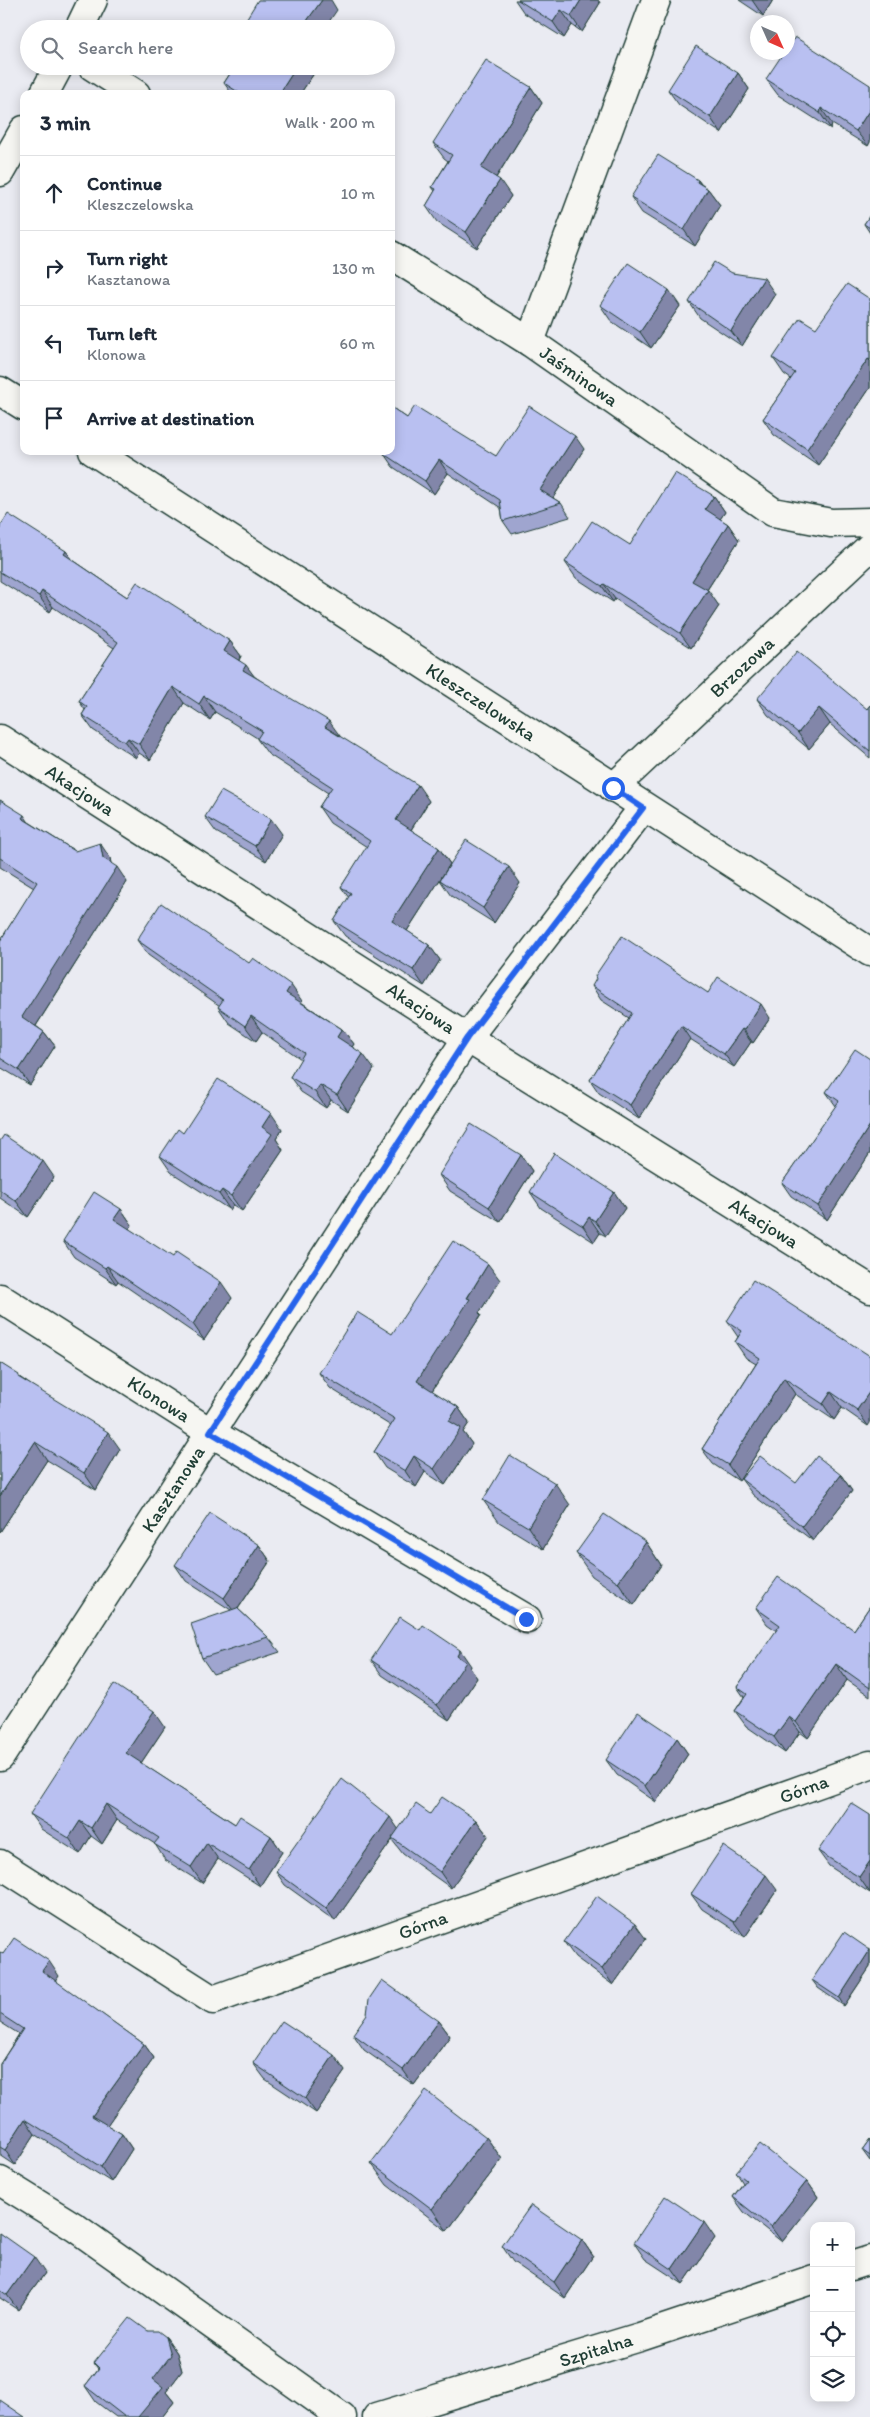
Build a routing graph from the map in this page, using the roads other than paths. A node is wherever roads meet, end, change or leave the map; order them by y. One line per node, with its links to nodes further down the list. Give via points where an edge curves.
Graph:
1 (93, 0): 3 (street)
2 (656, 0): 11 (street, Jaśminowa)
3 (83, 20)
4 (54, 75): 6 (street)
5 (106, 75): 7 (street)
6 (46, 90)
7 (130, 90)
8 (20, 137): 9 (street)
9 (0, 172)
10 (395, 258): 11 (street)
11 (530, 342): 15 (street, Jaśminowa, via 773,512 832,523)
12 (0, 391): 13 (street)
13 (20, 404)
14 (99, 455): 18 (street, Kleszczelowska)
15 (870, 522)
16 (870, 546): 18 (street, Brzozowa)
17 (0, 739): 21 (street, Akacjowa)
18 (613, 788): 19 (street, Kleszczelowska)
19 (643, 808): 20 (street, Kleszczelowska); 21 (street, Kasztanowa)
20 (870, 952)
21 (467, 1038): 22 (street, Akacjowa); 24 (street, Kasztanowa)
22 (870, 1289)
23 (0, 1298): 24 (street, Klonowa)
24 (210, 1432): 25 (street, Klonowa); 26 (street, Kasztanowa)
25 (526, 1619)
26 (0, 1757)
27 (870, 1765): 28 (street, Górna, via 213,2000)
28 (0, 1864)
29 (0, 2181): 33 (street, via 76,2228)
30 (870, 2260): 31 (street)
31 (855, 2265)
32 (810, 2280): 34 (street, Szpitalna, via 640,2337)
33 (342, 2417)
34 (377, 2417)

